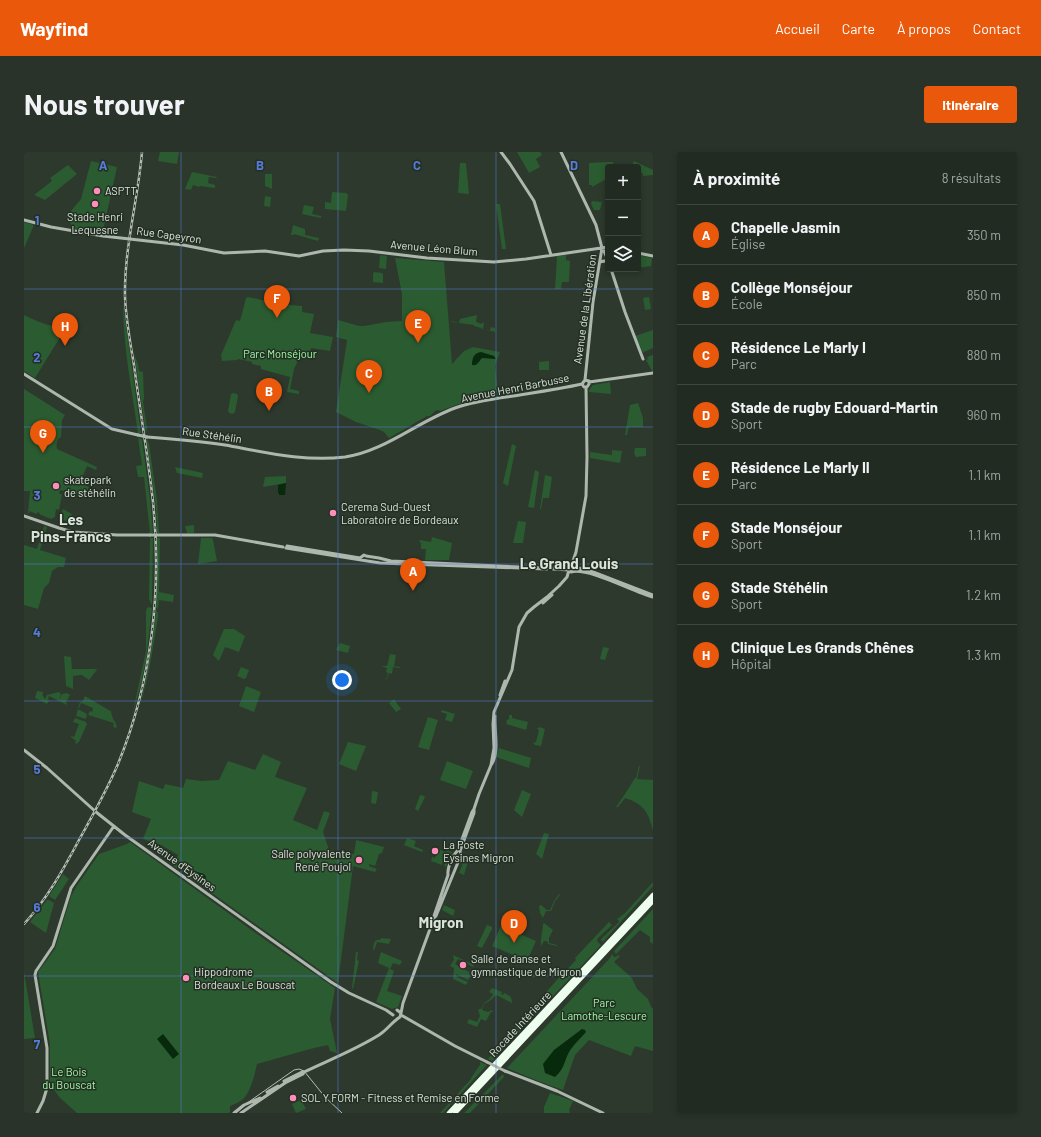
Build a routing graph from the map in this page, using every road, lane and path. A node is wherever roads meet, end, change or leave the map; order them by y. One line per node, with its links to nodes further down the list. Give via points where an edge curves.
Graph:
1 (501, 152): 9 (street, via 534,201)
2 (561, 152): 4 (street, Avenue de la Libération, via 595,222)
3 (24, 220): 6 (street, Rue Capeyron, via 104,237 183,244 222,253)
4 (602, 248): 5 (street, Avenue Léon Blum); 7 (street); 9 (street, Avenue Léon Blum); 12 (street, Avenue de la Libération)
5 (605, 248)
6 (265, 251): 9 (street, Avenue Léon Blum, via 299,256 323,251 368,251 494,262)
7 (605, 254)
8 (641, 254): 10 (street)
9 (551, 255)
10 (653, 256)
11 (605, 261): 12 (street)
12 (600, 262): 17 (street, Avenue de la Libération)
13 (612, 272): 14 (street)
14 (643, 359)
15 (653, 373): 18 (street)
16 (24, 374): 21 (street, Rue Stéhélin, bridge, via 112,429 138,435 209,443 289,457 327,458 365,453)
17 (585, 379): 18 (street, Avenue de la Libération); 19 (street, Avenue de la Libération)
18 (589, 382): 20 (street, via 589,386)
19 (582, 384): 20 (street); 21 (street, Avenue Henri Barbusse, via 465,405 442,413)
20 (586, 387): 25 (street, via 586,496)
21 (408, 431)
22 (24, 516): 23 (street, bridge, via 73,532 117,535 215,535)
23 (360, 559): 24 (street, via 380,563); 24 (street, via 364,555 391,561)
24 (449, 565): 25 (street)
25 (572, 569): 26 (street, via 597,574); 28 (street, via 567,580 524,621 512,667 496,707 494,759)
26 (652, 596)
27 (24, 750): 29 (street, Avenue d'Eysines)
28 (474, 809): 32 (street, via 448,871); 32 (street, via 460,851 461,855)
29 (114, 826): 33 (street, Avenue d'Eysines, via 336,985); 35 (street, via 71,888 53,946 36,970 47,1048 46,1089)
30 (653, 895): 38 (highway, Rocade Intérieure)
31 (653, 901): 39 (highway)
32 (434, 918): 33 (street)
33 (397, 1015): 34 (street, via 378,1036); 40 (street, Avenue d'Eysines, bridge, via 505,1071 557,1091)
34 (304, 1072): 36 (street); 37 (street)
35 (37, 1113)
36 (234, 1113)
37 (241, 1113)
38 (450, 1113)
39 (455, 1113)
40 (603, 1113)

